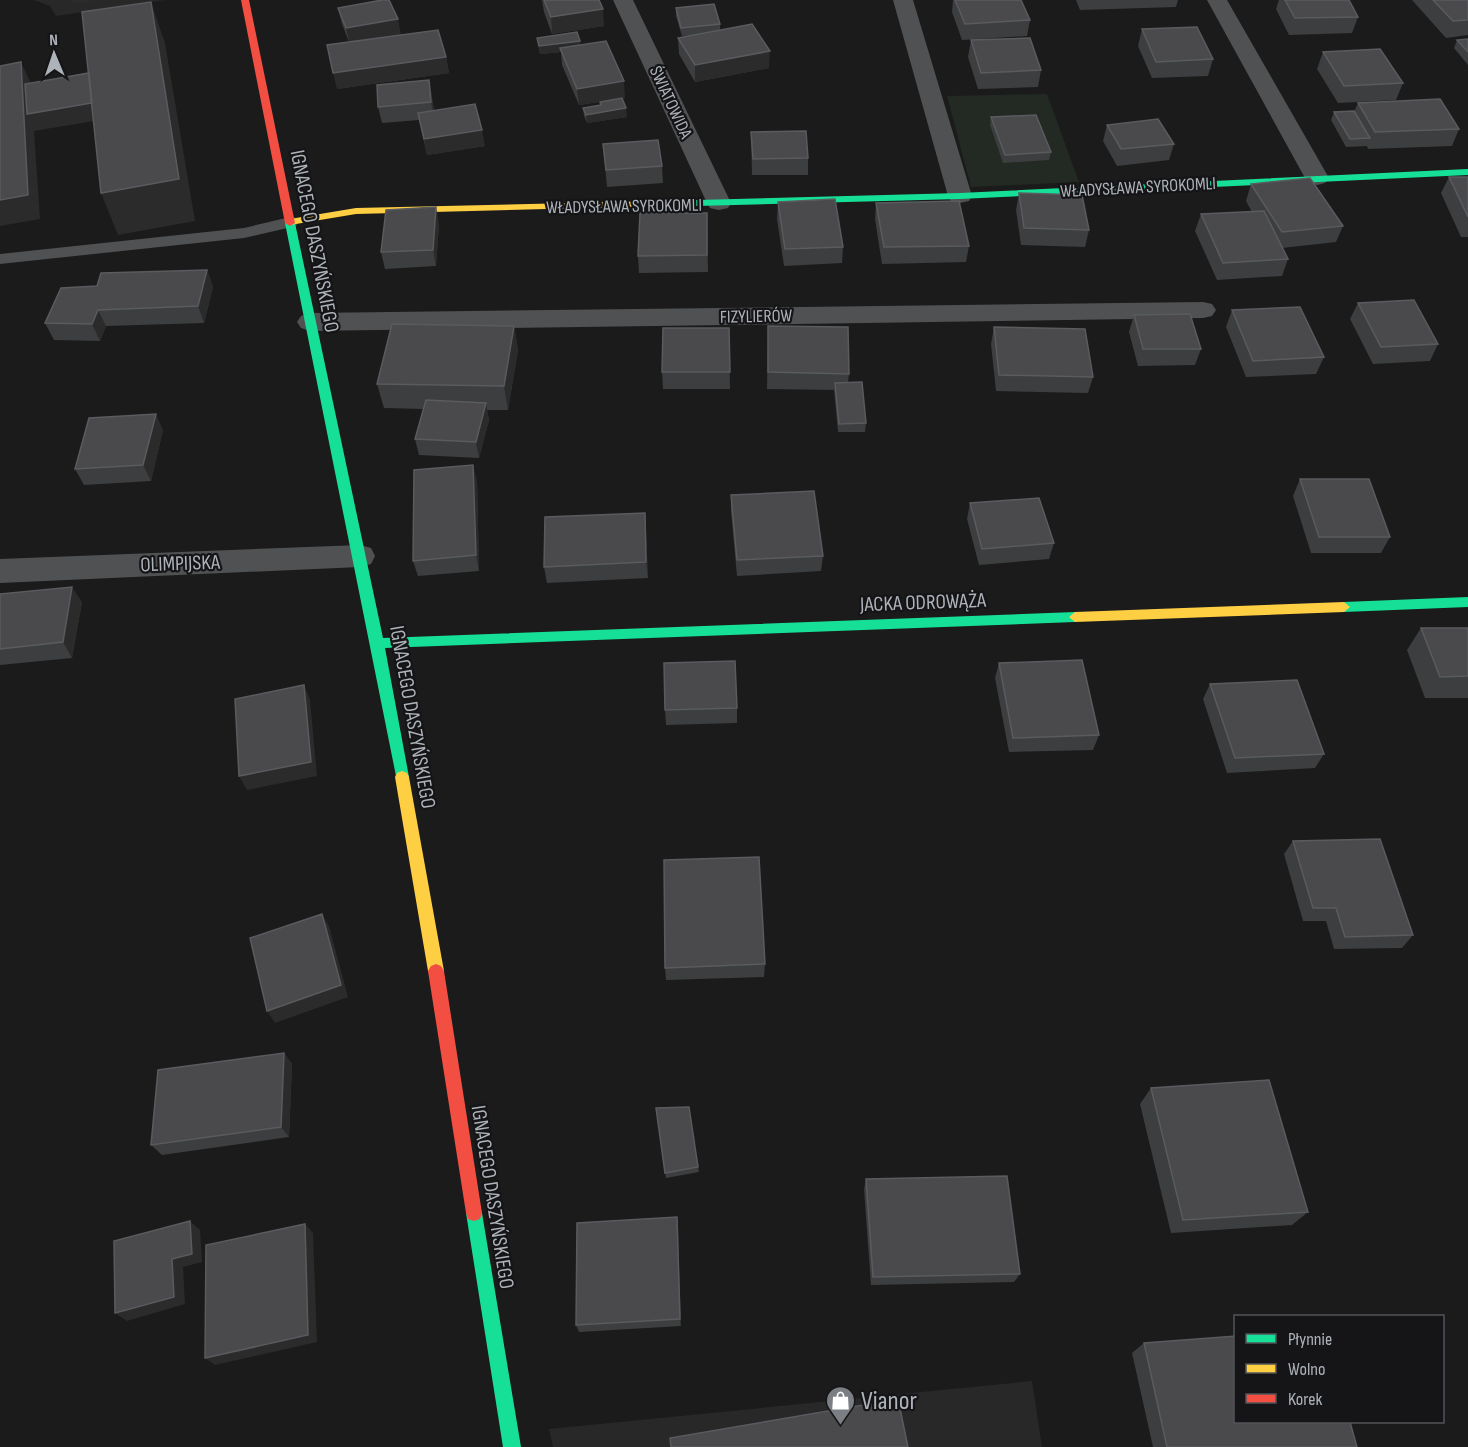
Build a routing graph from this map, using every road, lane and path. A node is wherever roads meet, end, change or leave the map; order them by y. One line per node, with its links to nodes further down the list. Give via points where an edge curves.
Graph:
1 (245, 0): 9 (street, IGNACEGO DASZYŃSKIEGO)
2 (622, 0): 8 (street, ŚWIATOWIDA)
3 (903, 0): 7 (street)
4 (1217, 0): 6 (street)
5 (1468, 172): 6 (street, WŁADYSŁAWA SYROKOMLI)
6 (1317, 178): 7 (street, WŁADYSŁAWA SYROKOMLI)
7 (960, 196): 8 (street, WŁADYSŁAWA SYROKOMLI)
8 (719, 203): 9 (street, WŁADYSŁAWA SYROKOMLI, via 356,212)
9 (290, 222): 10 (lane, via 244,233); 12 (street, IGNACEGO DASZYŃSKIEGO)
10 (0, 259)
11 (1203, 310): 12 (street, FIZYLIERÓW)
12 (310, 322): 13 (street, IGNACEGO DASZYŃSKIEGO)
13 (360, 556): 14 (street, OLIMPIJSKA); 16 (street, IGNACEGO DASZYŃSKIEGO)
14 (0, 571)
15 (1468, 603): 16 (street, JACKA ODROWĄŻA)
16 (379, 643): 17 (street, IGNACEGO DASZYŃSKIEGO)
17 (512, 1447)

